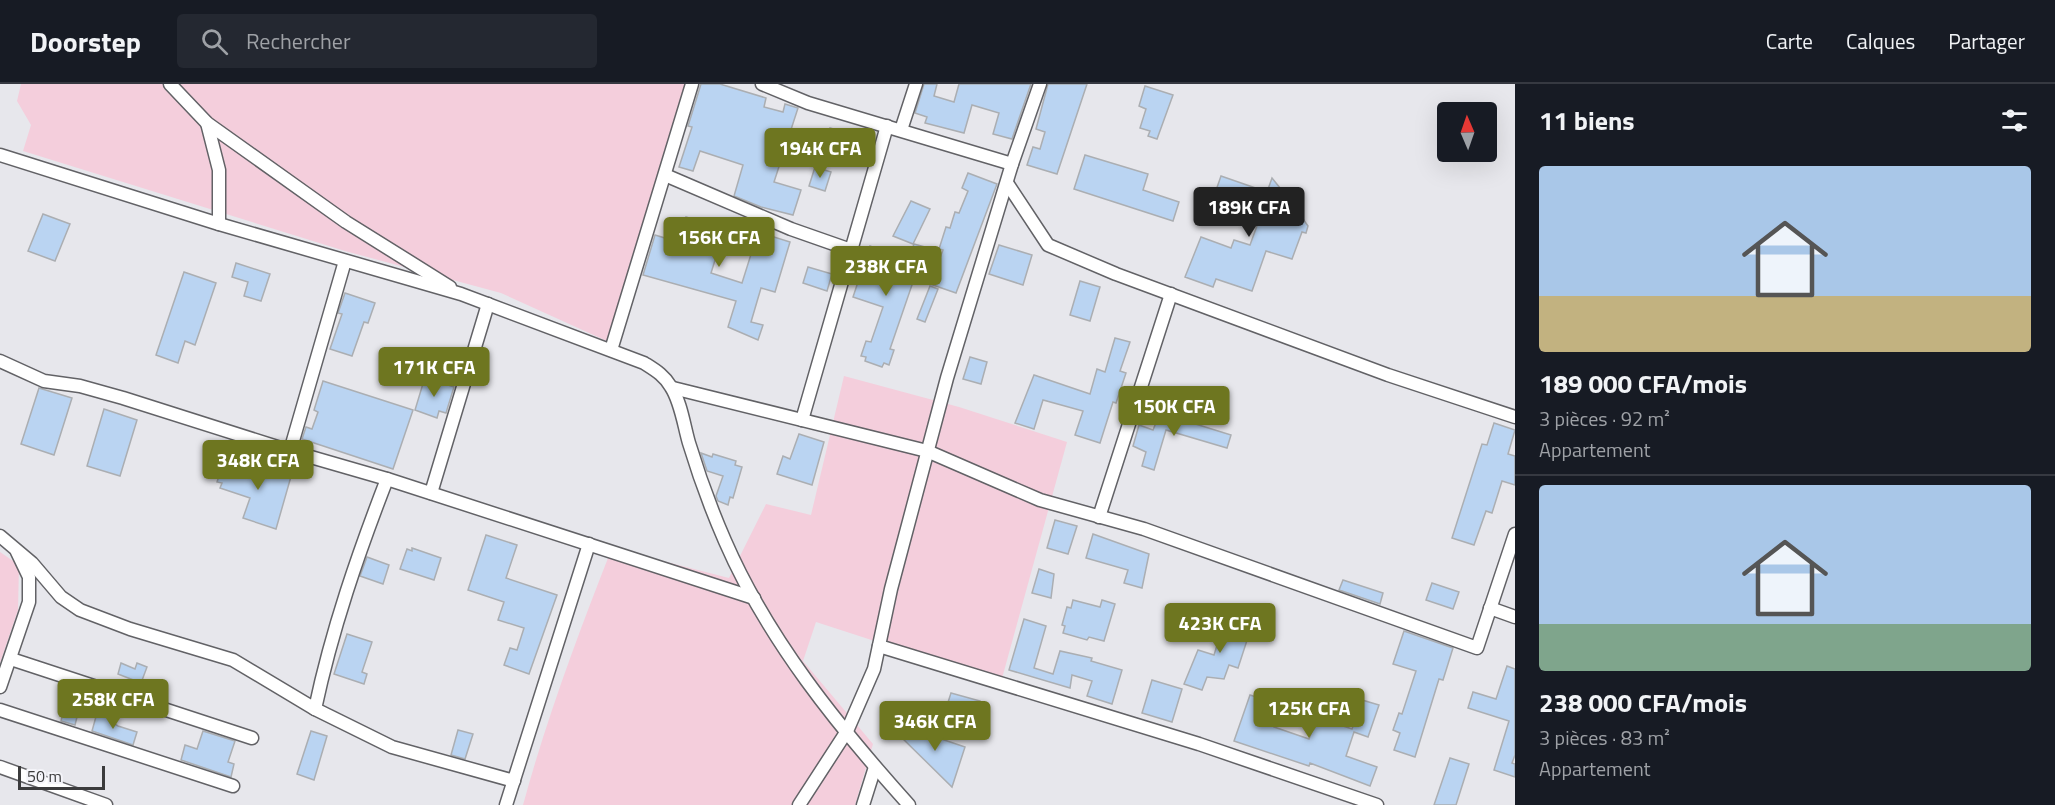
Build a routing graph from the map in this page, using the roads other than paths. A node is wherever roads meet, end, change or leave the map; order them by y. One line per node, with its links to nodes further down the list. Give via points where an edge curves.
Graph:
1 (170, 84): 6 (street)
2 (693, 84): 11 (street)
3 (762, 84): 7 (street, via 808,103)
4 (916, 84): 8 (street)
5 (1040, 84): 10 (street)
6 (207, 123): 13 (street, via 219,170); 16 (street, via 346,222)
7 (887, 126): 8 (street); 14 (street)
8 (901, 130): 10 (street)
9 (0, 155): 13 (street)
10 (1012, 164): 12 (street)
11 (664, 176): 14 (street); 19 (street)
12 (1007, 183): 17 (street, via 1048,245); 25 (street)
13 (219, 224): 15 (street)
14 (851, 250): 23 (street)
15 (345, 261): 16 (street); 24 (street)
16 (460, 294): 18 (street)
17 (1171, 294): 22 (street); 28 (street)
18 (488, 304): 19 (street); 27 (street)
19 (611, 350): 21 (street, via 644,363)
20 (0, 361): 24 (street, via 44,381 123,398)
21 (673, 388): 23 (street); 33 (street, via 725,541)
22 (1515, 417)
23 (802, 420): 25 (street)
24 (290, 451): 26 (street)
25 (927, 451): 28 (street, via 1040,500); 36 (street)
26 (387, 479): 27 (street); 39 (street, via 355,562)
27 (431, 493): 31 (street)
28 (1099, 517): 34 (street, via 1144,529 1477,648)
29 (1515, 534): 34 (street)
30 (0, 536): 32 (street)
31 (589, 544): 33 (street); 45 (street)
32 (15, 549): 37 (street, via 30,577 29,602); 39 (street, via 61,597 80,610 233,660)
33 (754, 598): 41 (street, via 787,652)
34 (1490, 608): 35 (street)
35 (1515, 617)
36 (879, 646): 41 (street, via 874,669); 52 (street, via 1199,744)
37 (11, 659): 38 (street); 42 (street)
38 (0, 687)
39 (315, 709): 45 (street, via 392,747)
40 (0, 710): 46 (street)
41 (847, 731): 43 (street); 49 (street)
42 (252, 738)
43 (875, 766): 50 (street); 51 (street)
44 (0, 767): 47 (street)
45 (514, 781): 48 (street)
46 (233, 786)
47 (106, 805)
48 (506, 805)
49 (799, 805)
50 (863, 805)
51 (909, 805)
52 (1377, 805)

